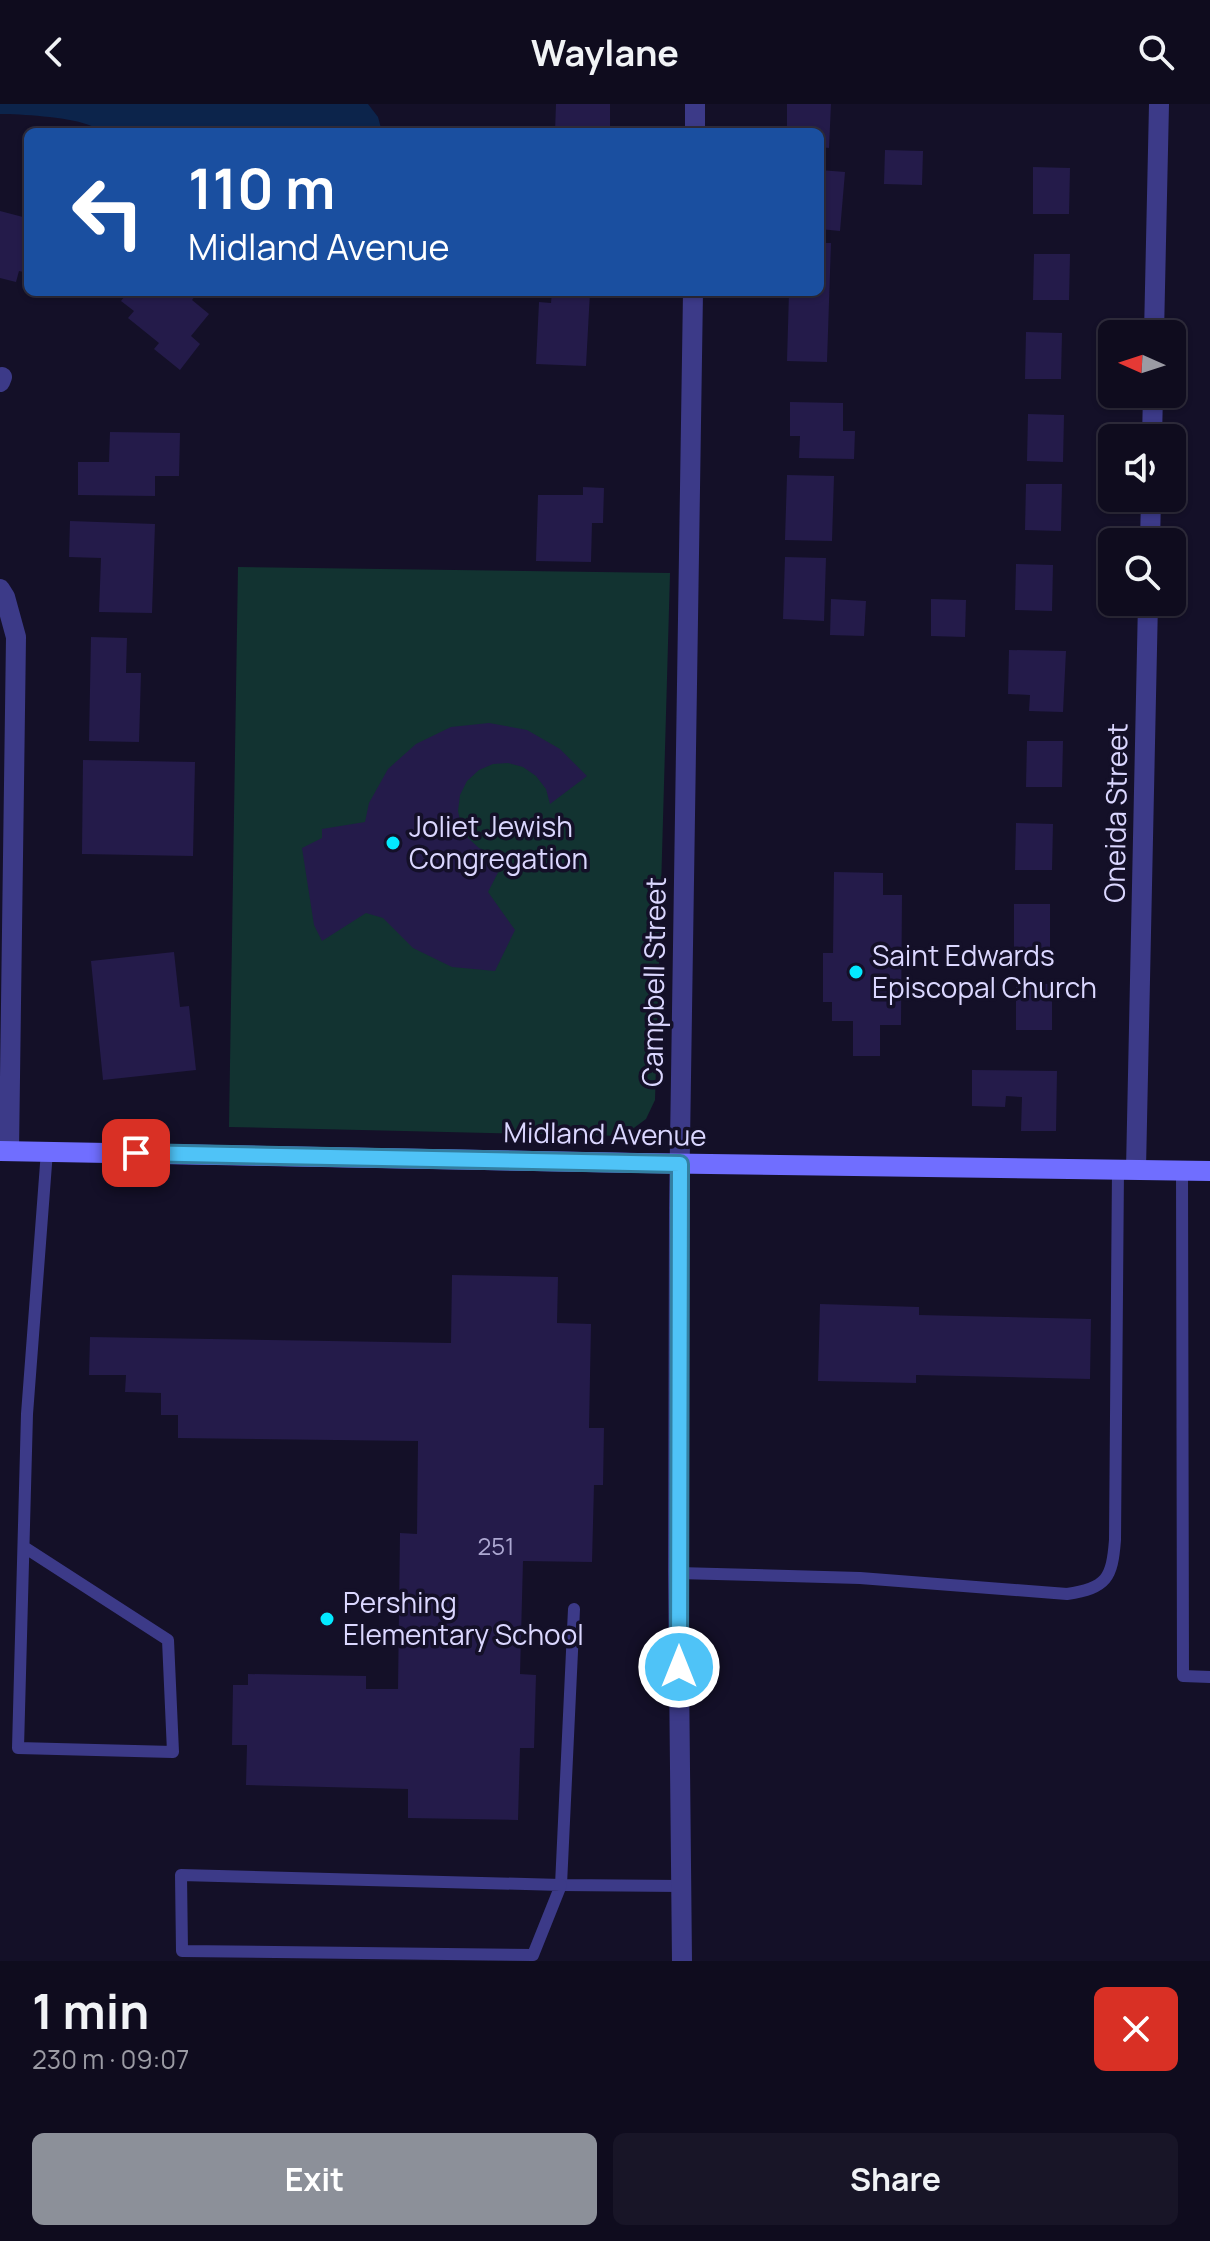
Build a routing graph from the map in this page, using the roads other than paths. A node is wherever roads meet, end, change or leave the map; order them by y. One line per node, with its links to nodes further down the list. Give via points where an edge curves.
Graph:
1 (695, 104): 3 (street)
2 (1159, 104): 5 (street)
3 (695, 128)
4 (693, 296): 12 (street, Campbell Street)
5 (1154, 320)
6 (0, 589): 8 (street, via 16,637)
7 (1147, 616): 13 (street, Oneida Street)
8 (7, 762): 9 (street)
9 (6, 911): 10 (street)
10 (5, 1151): 11 (main road, Midland Avenue)
11 (47, 1151): 12 (main road, Midland Avenue); 16 (lane, via 27,1414)
12 (680, 1164): 13 (main road, Midland Avenue); 17 (street, Campbell Street)
13 (1127, 1169): 14 (main road, Midland Avenue); 17 (lane, via 1115,1540 1113,1567 1103,1582 1067,1594 860,1578)
14 (1182, 1170): 15 (main road, Midland Avenue); 19 (lane, via 1183,1676)
15 (1210, 1171)
16 (24, 1547): 16 (lane, via 18,1748 173,1752 168,1640)
17 (678, 1573): 21 (street, Campbell Street)
18 (574, 1609): 20 (lane)
19 (1210, 1677)
20 (561, 1885): 20 (lane, via 181,1875 182,1951 533,1955); 21 (lane)
21 (681, 1886): 22 (street, Campbell Street)
22 (682, 1961)

